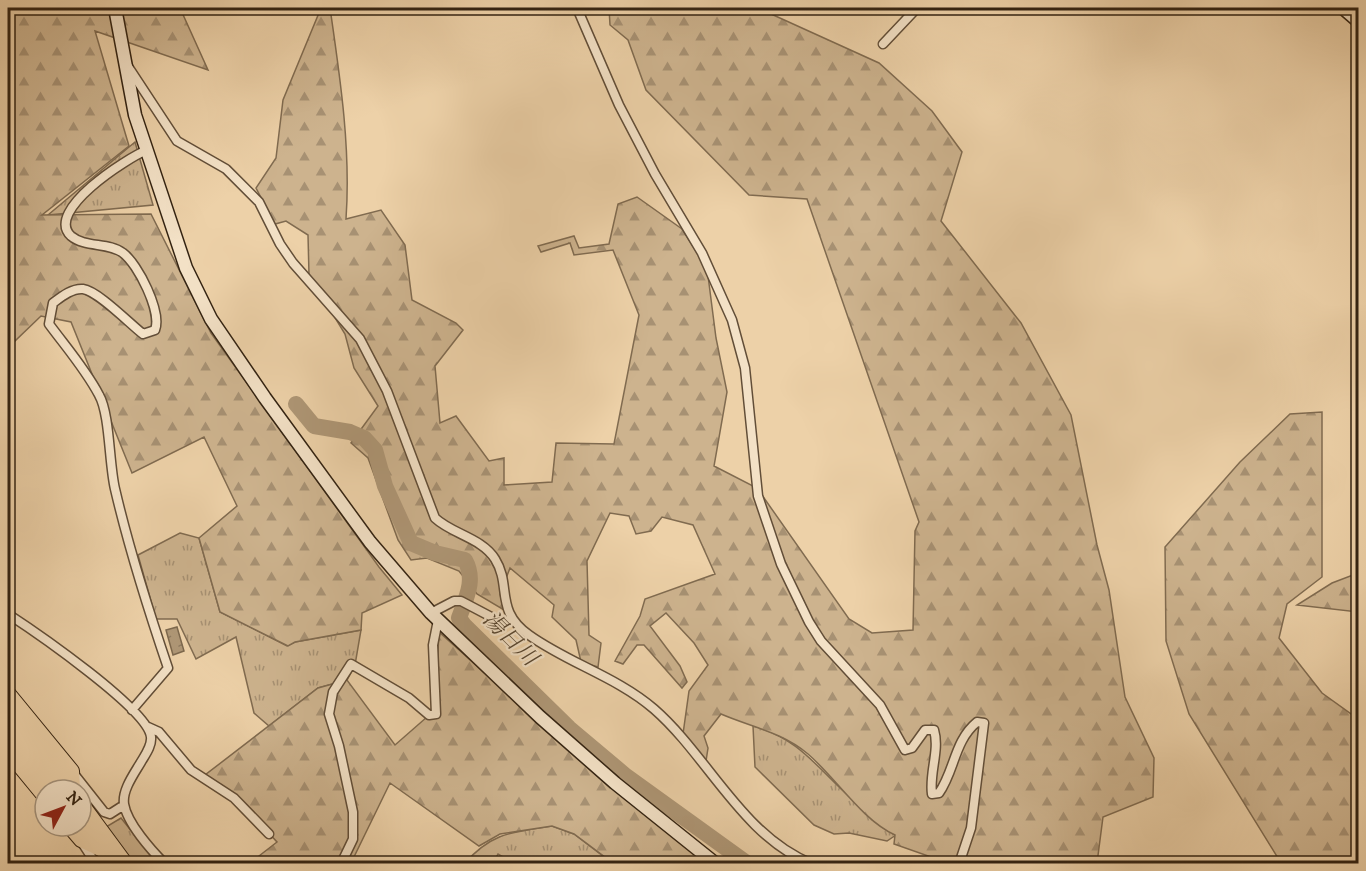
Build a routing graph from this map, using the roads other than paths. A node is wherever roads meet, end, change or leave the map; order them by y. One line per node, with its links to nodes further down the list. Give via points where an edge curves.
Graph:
1 (115, 8): 7 (street)
2 (577, 8): 36 (street, via 619,105 702,254 732,320 745,368 758,496 781,564 808,622 880,705 905,750 912,748 925,730 934,730 932,794 939,793 944,785 968,729 976,722 984,723 971,828)
3 (917, 8): 6 (street)
4 (1343, 8): 5 (street)
5 (1359, 21)
6 (883, 45)
7 (124, 61): 8 (street); 11 (street, via 177,141 226,169 259,202 293,263 360,339 387,391 435,518 444,527 484,547 494,558 507,611)
8 (147, 150): 10 (street, via 186,268 211,319 370,542); 13 (street, via 114,168 64,218 72,237 122,251 132,262 156,314 155,330 143,334 94,293 82,289 53,303 49,324 93,385 106,411 115,487 168,668)
9 (8, 614): 13 (street, via 53,644)
10 (434, 616): 11 (street, via 454,601 462,601 500,621); 33 (street, via 436,714 429,715 409,698 351,664 333,692 328,714 353,812 352,839); 34 (street, via 548,725)
11 (513, 620): 35 (street, via 529,635 608,678 653,709 757,825 797,858)
12 (8, 693): 18 (main road)
13 (132, 710): 15 (street)
14 (8, 712): 20 (main road)
15 (148, 727): 23 (street, via 152,738 149,748 127,788); 25 (street, via 159,732 191,770 234,798)
16 (8, 730): 19 (main road)
17 (8, 752): 22 (main road)
18 (72, 771): 21 (main road); 23 (street, via 104,812 110,814)
19 (47, 778)
20 (62, 778)
21 (72, 778)
22 (33, 782)
23 (124, 805): 32 (street, via 147,846)
24 (93, 819): 31 (main road)
25 (269, 834)
26 (93, 837): 28 (main road)
27 (81, 840): 28 (main road); 29 (street)
28 (102, 849): 30 (main road)
29 (96, 864)
30 (113, 864)
31 (126, 864)
32 (165, 864)
33 (341, 864)
34 (716, 864)
35 (812, 864)
36 (959, 864)

